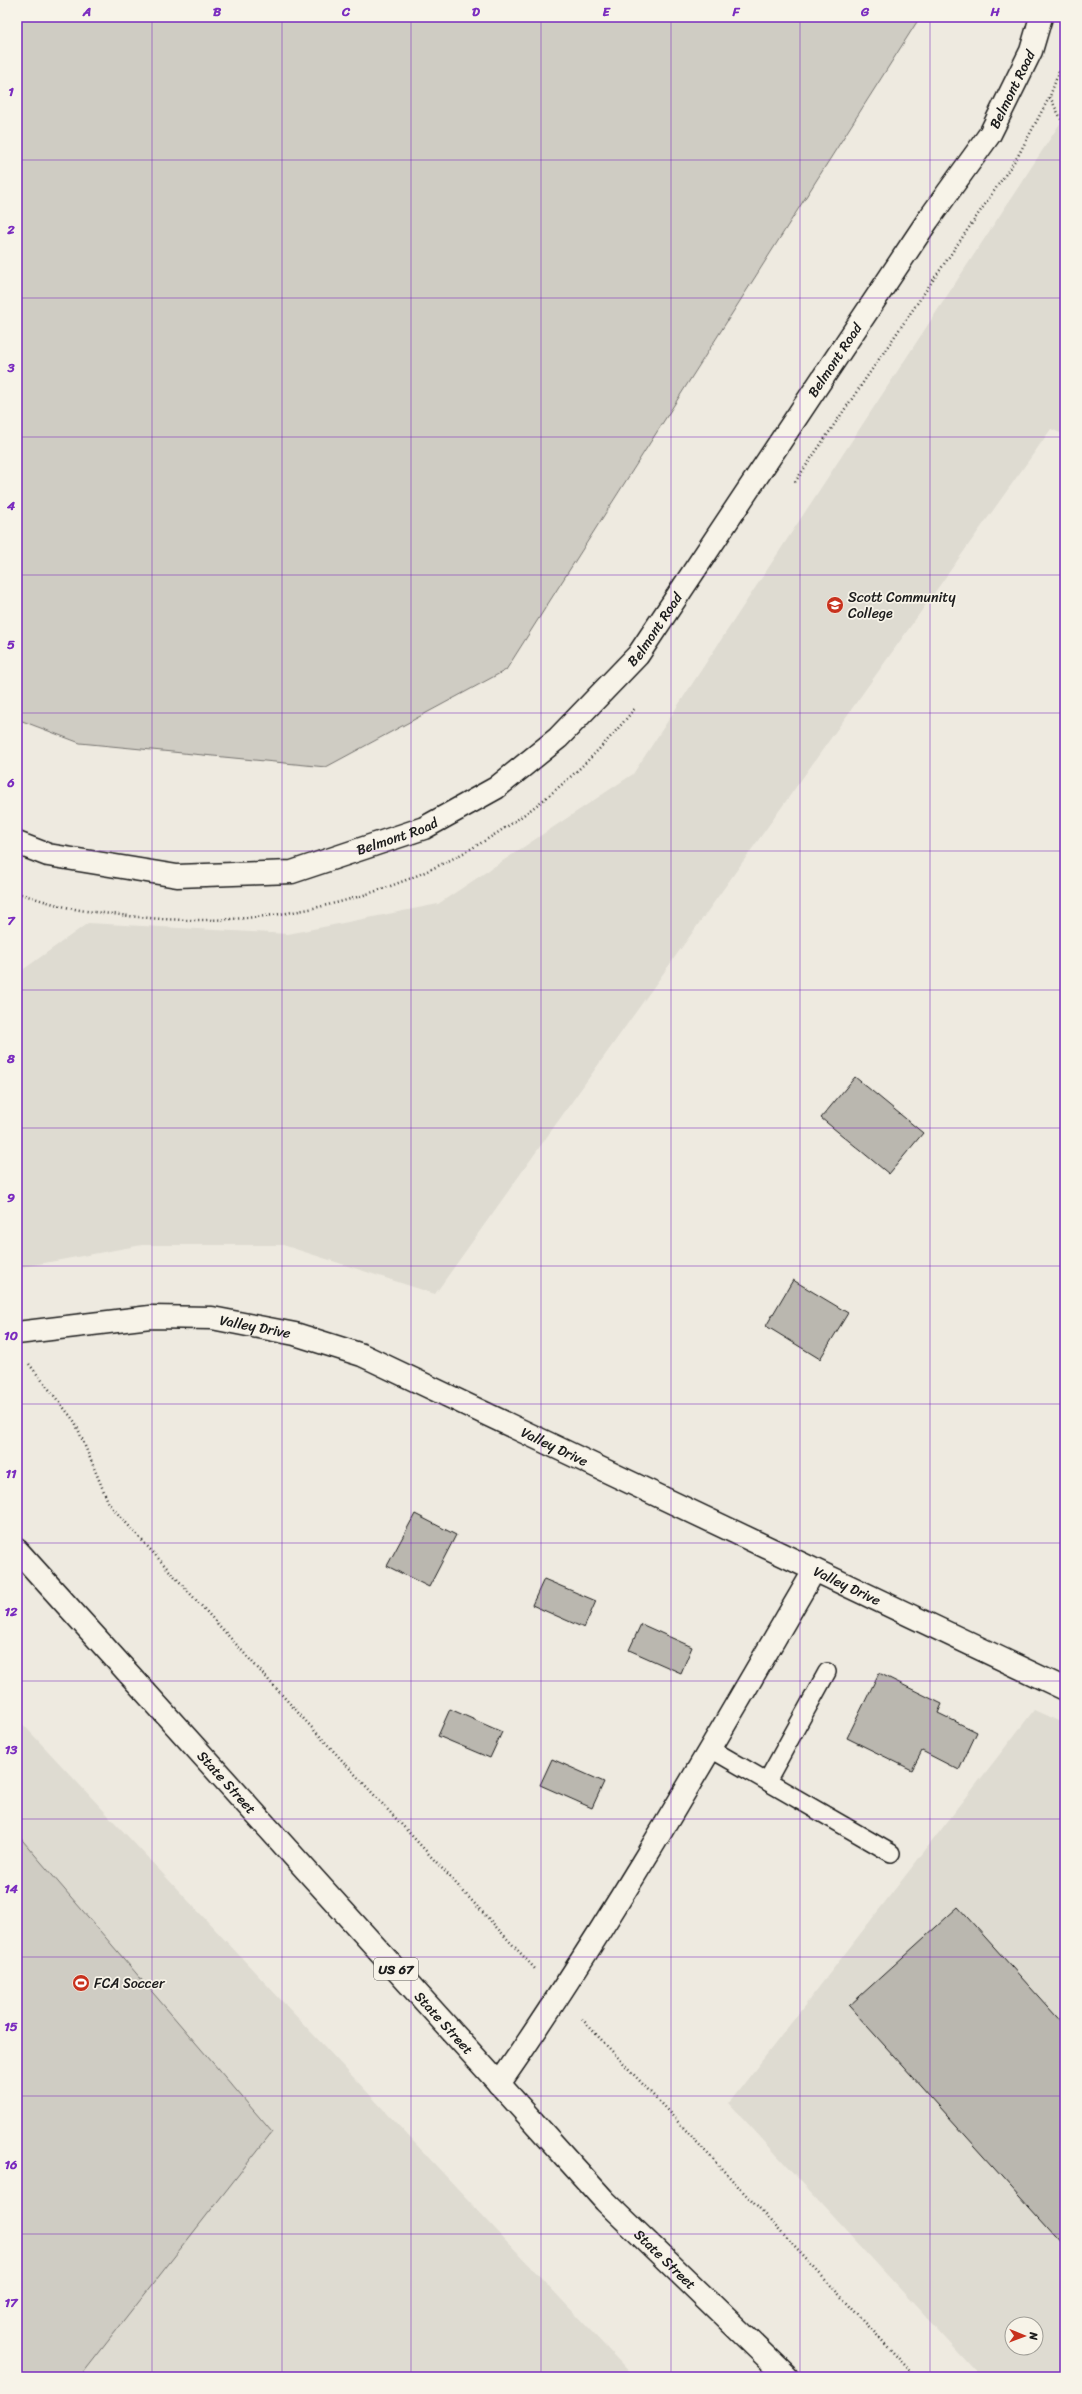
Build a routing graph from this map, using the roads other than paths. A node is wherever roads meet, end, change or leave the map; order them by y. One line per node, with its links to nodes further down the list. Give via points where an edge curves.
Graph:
1 (1041, 17): 2 (street, Belmont Road, via 1031,51 990,134 928,220 638,655 558,738 496,788 424,828 292,872 177,876 48,855)
2 (17, 843)
3 (17, 1333): 5 (street, Valley Drive, via 150,1318 212,1318 295,1334 362,1355)
4 (17, 1550): 11 (street, State Street / US 67)
5 (814, 1571): 7 (street, Valley Drive); 8 (street)
6 (827, 1672): 9 (lane)
7 (1065, 1688)
8 (711, 1749): 9 (lane); 11 (street, via 561,1996)
9 (767, 1781): 10 (lane)
10 (891, 1853)
11 (499, 2084): 12 (street, State Street / US 67, via 605,2201)
12 (787, 2377)

